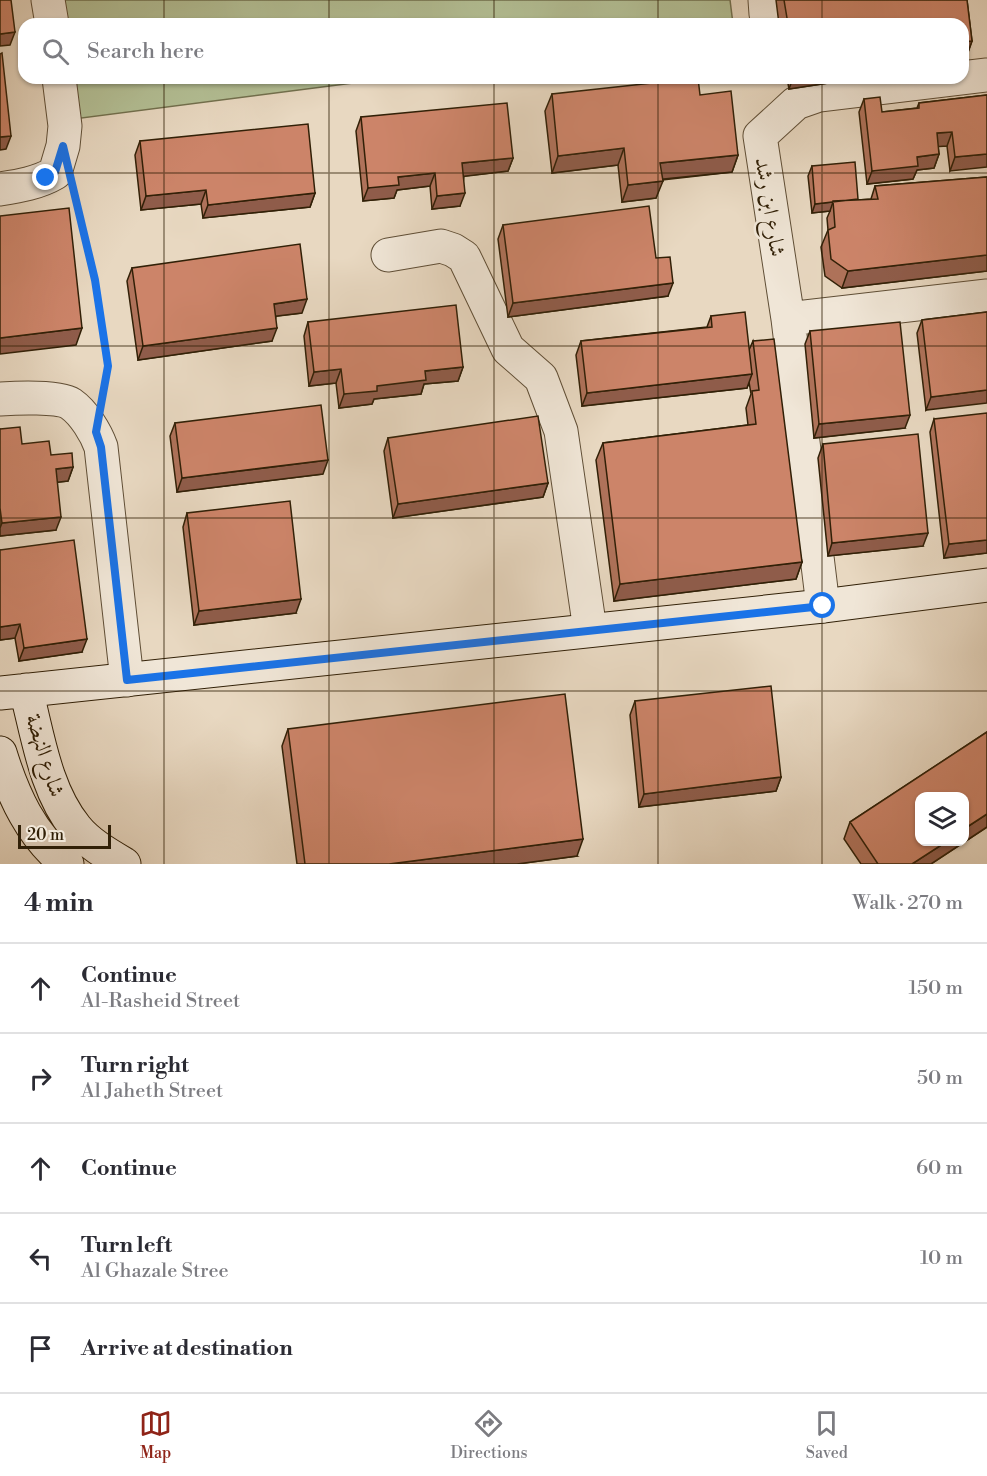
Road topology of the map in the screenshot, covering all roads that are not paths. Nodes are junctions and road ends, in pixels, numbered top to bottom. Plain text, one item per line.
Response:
1 (48, 0) edge
2 (51, 18) edge
3 (987, 75) edge
4 (969, 77) edge
5 (60, 84) edge
6 (911, 84) edge
7 (0, 189) edge
8 (388, 255) dead end
9 (987, 296) edge
10 (788, 319) junction
11 (0, 399) edge
12 (987, 585) edge
13 (823, 606) junction
14 (590, 630) junction
15 (127, 680) junction
16 (13, 691) edge
17 (0, 753) edge
18 (0, 815) edge
19 (35, 832) junction
20 (67, 864) edge
21 (124, 864) edge

1 - 2 street
3 - 4 street, شارع ابن رشد
5 - 7 street
6 - 10 street, شارع ابن رشد
8 - 14 street
9 - 10 street
10 - 13 street
11 - 15 street
12 - 13 street
13 - 14 street
14 - 15 street
15 - 16 street
16 - 21 street, شارع النهضة
17 - 19 street, شارع النهضة
18 - 19 street
19 - 20 street, شارع النهضة

